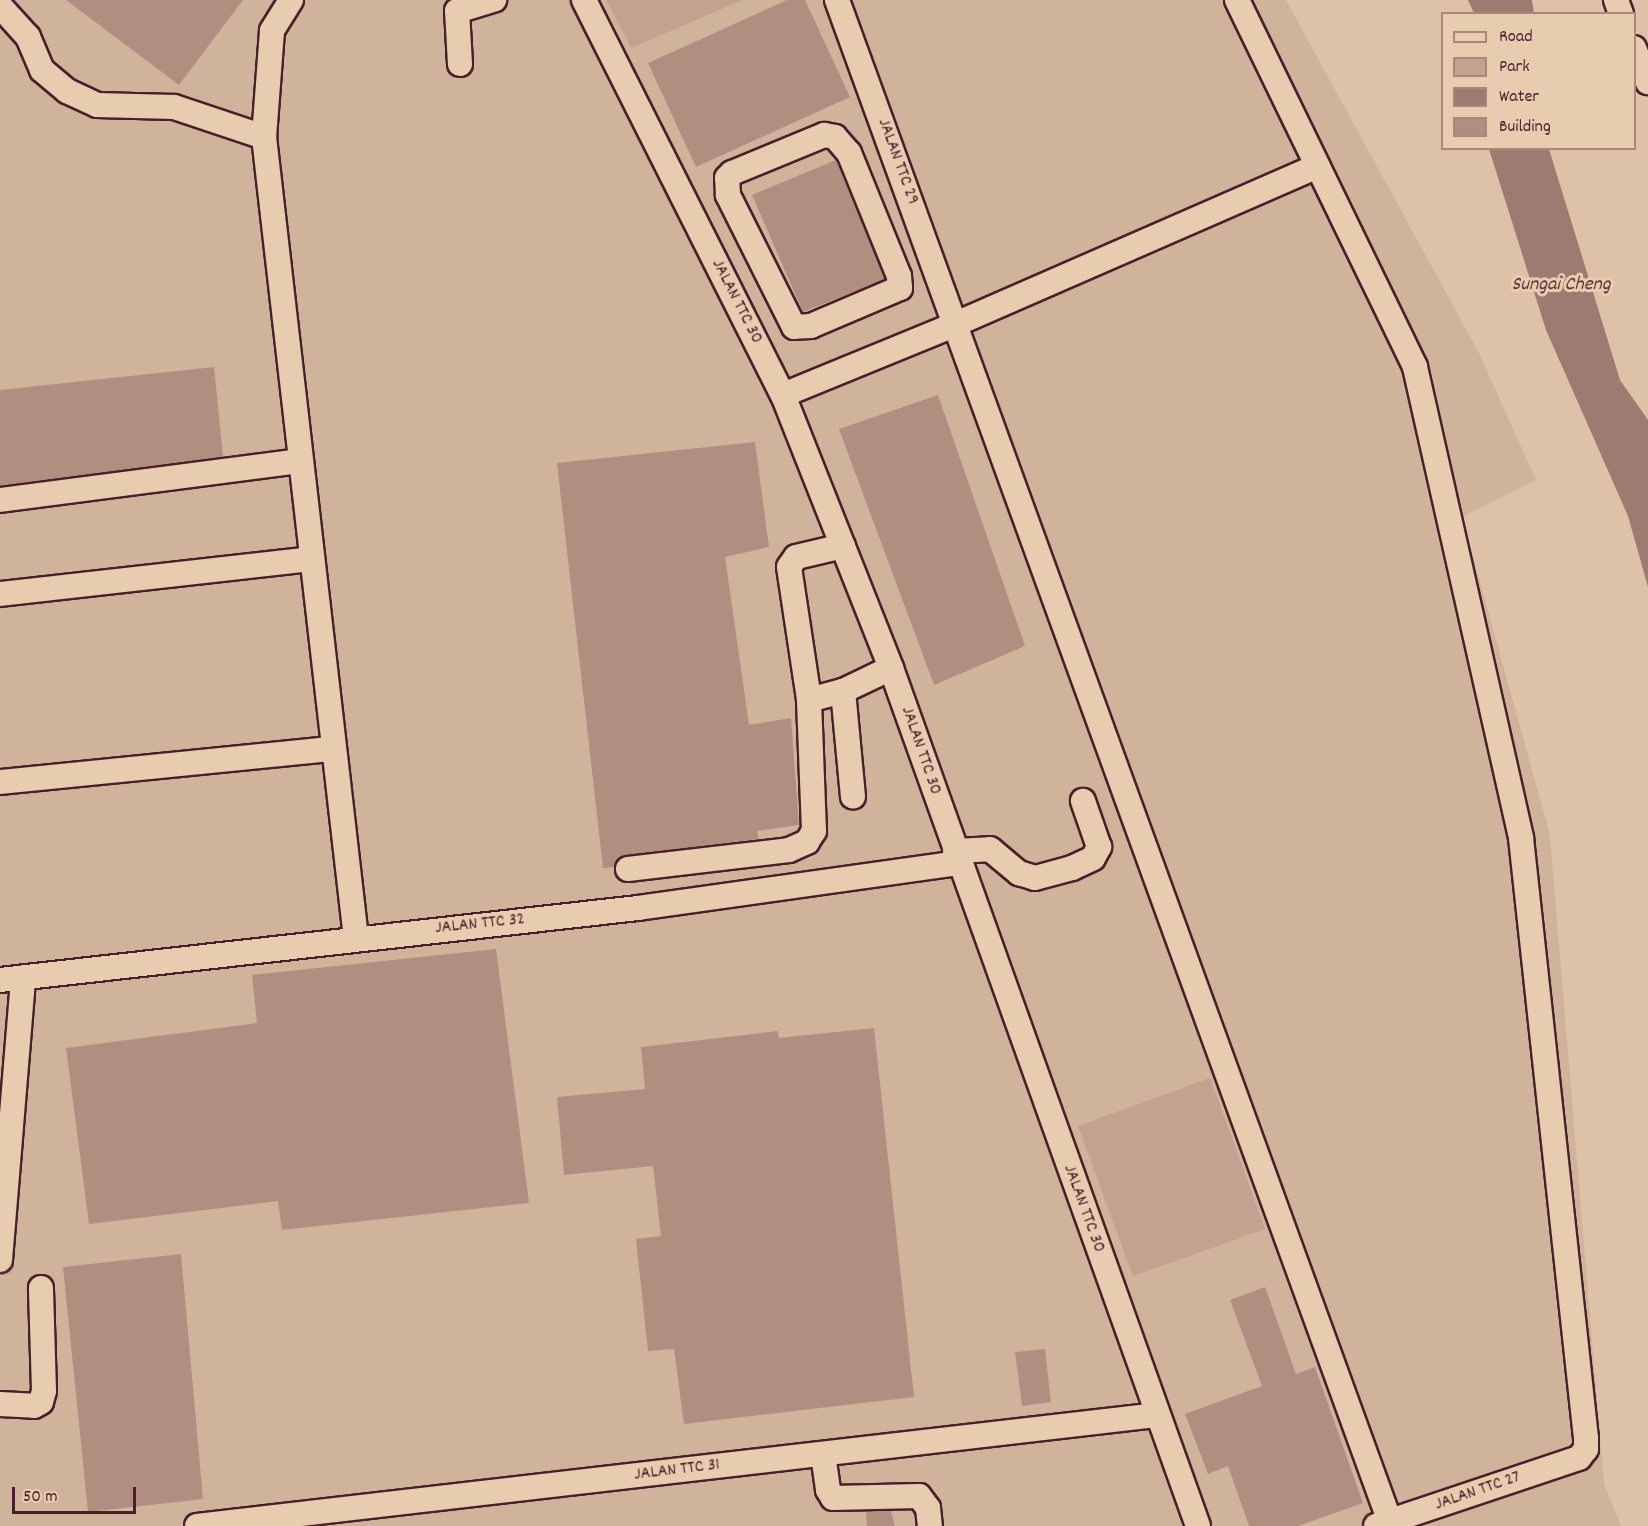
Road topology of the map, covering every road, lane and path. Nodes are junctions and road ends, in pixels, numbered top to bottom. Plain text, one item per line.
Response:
1 (291, 0) edge
2 (494, 0) edge
3 (584, 0) edge
4 (837, 0) edge
5 (1237, 0) edge
6 (0, 6) edge
7 (1636, 51) edge
8 (460, 64) dead end
9 (1648, 82) edge
10 (264, 137) junction
11 (1317, 166) junction
12 (755, 252) junction
13 (720, 270) junction
14 (956, 324) junction
15 (783, 395) junction
16 (300, 461) junction
17 (0, 500) edge
18 (843, 546) junction
19 (312, 559) junction
20 (0, 594) edge
21 (891, 668) junction
22 (843, 691) junction
23 (809, 700) junction
24 (333, 749) junction
25 (0, 782) edge
26 (853, 797) dead end
27 (1083, 801) dead end
28 (958, 857) junction
29 (628, 869) dead end
30 (356, 938) junction
31 (11, 979) edge
32 (0, 1260) edge
33 (41, 1288) dead end
34 (0, 1404) edge
35 (1156, 1415) junction
36 (823, 1454) junction
37 (1383, 1524) edge
38 (197, 1526) edge
39 (930, 1526) edge
40 (1198, 1526) edge

1 - 10 street
2 - 8 street
3 - 13 street, JALAN TTC 30
4 - 14 street, JALAN TTC 29
5 - 11 street
6 - 10 street
7 - 9 street
10 - 16 street
11 - 14 street
11 - 37 street, JALAN TTC 27
12 - 12 street
12 - 13 street
13 - 15 street, JALAN TTC 30
14 - 15 street
14 - 37 street, JALAN TTC 29
15 - 18 street, JALAN TTC 30
16 - 17 street
16 - 19 street
18 - 21 street, JALAN TTC 30
18 - 23 street
19 - 20 street
19 - 24 street
21 - 22 street
21 - 28 street, JALAN TTC 30
22 - 23 street
22 - 26 street
23 - 29 street
24 - 25 street
24 - 30 street
27 - 28 street, JALAN TTC 32
28 - 30 street, JALAN TTC 32
28 - 35 street, JALAN TTC 30
30 - 31 street, JALAN TTC 32
31 - 32 street
33 - 34 street
35 - 36 street, JALAN TTC 31
35 - 40 street, JALAN TTC 30
36 - 38 street, JALAN TTC 31
36 - 39 street

